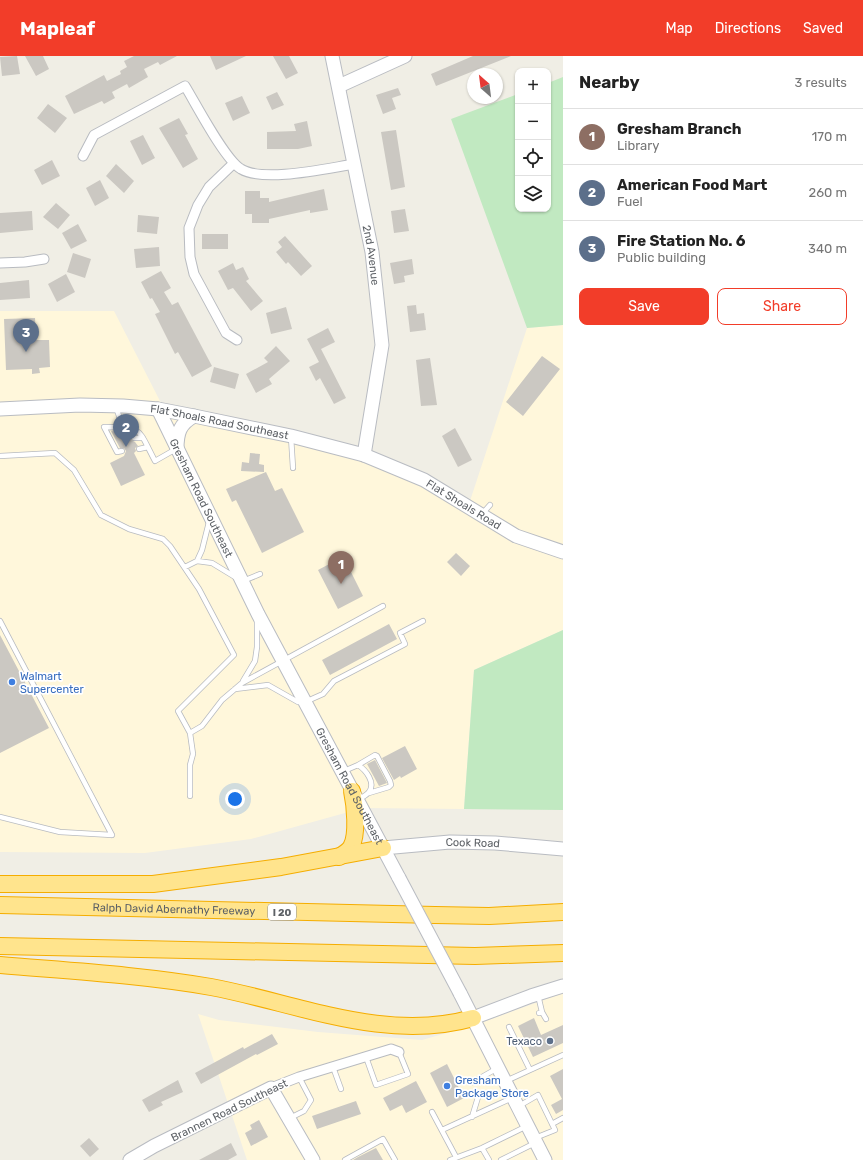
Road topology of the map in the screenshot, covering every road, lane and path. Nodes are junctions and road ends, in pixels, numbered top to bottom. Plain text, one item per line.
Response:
1 (332, 56) edge
2 (405, 56) edge
3 (339, 86) junction
4 (83, 156) dead end
5 (234, 163) junction
6 (355, 164) junction
7 (44, 258) dead end
8 (0, 263) edge
9 (236, 340) dead end
10 (116, 406) junction
11 (0, 409) edge
12 (158, 409) junction
13 (194, 416) junction
14 (122, 428) junction
15 (291, 436) junction
16 (134, 438) dead end
17 (143, 438) junction
18 (148, 447) junction
19 (139, 448) dead end
20 (177, 449) junction
21 (122, 452) dead end
22 (364, 455) junction
23 (0, 456) edge
24 (293, 468) dead end
25 (490, 505) dead end
26 (481, 515) junction
27 (210, 518) junction
28 (563, 552) edge
29 (197, 561) junction
30 (185, 567) junction
31 (260, 574) dead end
32 (241, 582) junction
33 (383, 606) dead end
34 (258, 614) junction
35 (0, 621) edge
36 (423, 621) dead end
37 (283, 661) junction
38 (242, 683) junction
39 (234, 689) junction
40 (305, 702) junction
41 (190, 733) junction
42 (358, 766) junction
43 (342, 773) junction
44 (369, 793) junction
45 (190, 796) dead end
46 (354, 796) junction
47 (0, 817) edge
48 (383, 848) junction
49 (563, 849) edge
50 (338, 857) junction
51 (0, 884) edge
52 (0, 905) edge
53 (563, 912) edge
54 (0, 946) edge
55 (563, 953) edge
56 (0, 965) edge
57 (563, 986) edge
58 (537, 994) junction
59 (473, 1018) junction
60 (546, 1019) dead end
61 (509, 1027) dead end
62 (399, 1052) joint
63 (563, 1055) edge
64 (366, 1057) junction
65 (333, 1067) junction
66 (498, 1068) junction
67 (530, 1070) junction
68 (298, 1077) junction
69 (473, 1082) dead end
70 (505, 1082) junction
71 (271, 1088) junction
72 (341, 1089) dead end
73 (479, 1094) dead end
74 (515, 1102) junction
75 (432, 1112) dead end
76 (472, 1117) junction
77 (563, 1118) edge
78 (289, 1119) junction
79 (552, 1124) junction
80 (527, 1126) junction
81 (442, 1130) junction
82 (535, 1141) junction
83 (482, 1148) junction
84 (456, 1157) junction
85 (130, 1160) edge
86 (313, 1160) edge
87 (345, 1160) edge
88 (395, 1160) edge
89 (450, 1160) edge
90 (489, 1160) edge
91 (501, 1160) edge
92 (545, 1160) edge

1 - 3 street, 2nd Avenue
2 - 3 street
3 - 6 street, 2nd Avenue
4 - 5 street
5 - 6 street
5 - 9 street
6 - 22 street, 2nd Avenue
7 - 8 street
10 - 11 street, Flat Shoals Road Southeast
10 - 12 street, Flat Shoals Road Southeast
10 - 14 lane
12 - 13 street, Flat Shoals Road Southeast
12 - 20 street, Gresham Road Southeast
13 - 15 street, Flat Shoals Road Southeast
13 - 20 street
14 - 17 lane
14 - 21 lane
15 - 22 street, Flat Shoals Road Southeast
15 - 24 lane
16 - 17 lane
17 - 18 lane
18 - 19 lane
18 - 20 lane
20 - 27 street, Gresham Road Southeast
22 - 26 street, Flat Shoals Road
23 - 30 lane
25 - 26 lane
26 - 28 street, Flat Shoals Road
27 - 29 lane
27 - 32 street, Gresham Road Southeast
29 - 30 lane
29 - 32 lane
30 - 41 lane
31 - 32 lane
32 - 34 street, Gresham Road Southeast
33 - 37 lane
34 - 37 street, Gresham Road Southeast
34 - 38 lane
35 - 47 lane
36 - 40 lane
37 - 38 lane
37 - 40 street, Gresham Road Southeast
38 - 39 lane
39 - 40 lane
39 - 41 lane
40 - 43 street, Gresham Road Southeast
41 - 45 lane
42 - 43 lane
42 - 44 lane
42 - 44 lane
43 - 46 street, Gresham Road Southeast
44 - 46 lane
46 - 48 street, Gresham Road Southeast
46 - 50 highway
48 - 49 street, Cook Road
48 - 50 highway
48 - 59 street, Gresham Road Southeast, bridge
50 - 51 highway
52 - 53 highway, Ralph David Abernathy Freeway / I 20
54 - 55 highway
56 - 59 highway
57 - 58 street
58 - 59 street
58 - 60 lane
59 - 66 street, Gresham Road Southeast
61 - 67 lane
62 - 64 street, Brannen Road Southeast
62 - 64 lane
63 - 67 lane
64 - 65 street, Brannen Road Southeast
65 - 68 street, Brannen Road Southeast
65 - 72 lane
66 - 69 lane
66 - 70 street, Gresham Road Southeast
67 - 70 lane
68 - 71 street, Brannen Road Southeast
68 - 78 lane
70 - 74 street, Gresham Road Southeast
71 - 78 street
71 - 85 street, Brannen Road Southeast
73 - 76 lane
74 - 76 lane
74 - 79 lane
74 - 80 street, Gresham Road Southeast
75 - 81 lane
76 - 81 lane
77 - 79 lane
78 - 86 street
79 - 82 lane
80 - 82 street, Gresham Road Southeast
80 - 83 lane
81 - 84 lane
82 - 91 lane
82 - 92 street, Gresham Road Southeast
83 - 84 lane
83 - 90 lane
84 - 89 lane
87 - 88 lane

